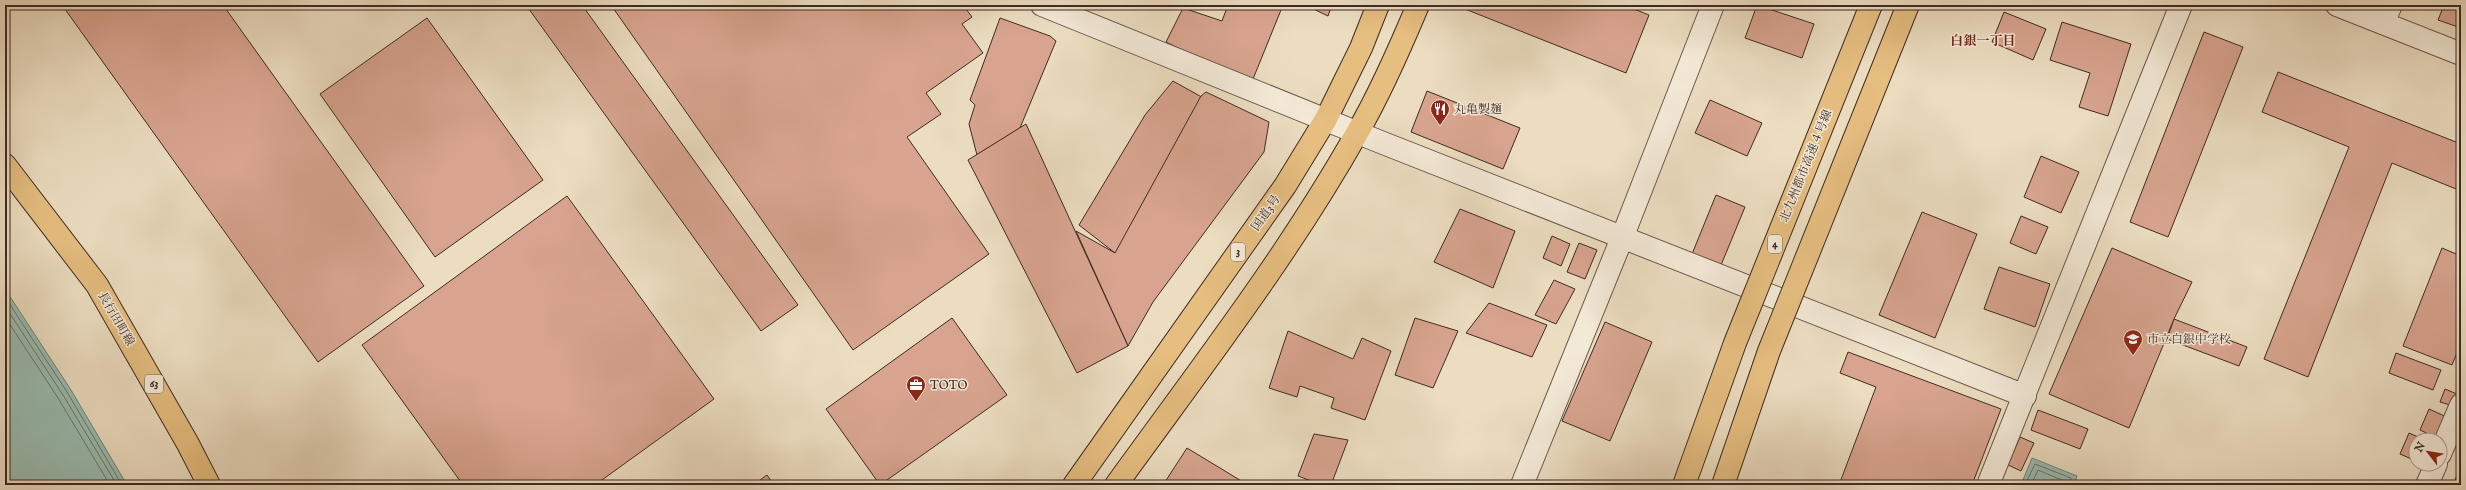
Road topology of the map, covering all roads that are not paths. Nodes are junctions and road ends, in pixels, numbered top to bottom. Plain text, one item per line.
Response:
1 (1378, 5) edge
2 (1418, 5) edge
3 (1713, 5) edge
4 (1871, 5) edge
5 (1908, 5) edge
6 (2181, 5) edge
7 (2337, 5) edge
8 (1047, 6) edge
9 (2387, 14) edge
10 (2461, 54) edge
11 (1326, 119) junction
12 (1358, 132) junction
13 (5, 165) edge
14 (1622, 238) junction
15 (2025, 396) junction
16 (2461, 405) edge
17 (2448, 435) edge
18 (2433, 472) edge
19 (209, 485) edge
20 (1074, 485) edge
21 (1116, 485) edge
22 (1522, 485) edge
23 (1684, 485) edge
24 (1723, 485) edge
25 (1988, 485) edge
26 (2427, 485) edge

1 - 11 main road, 国道3号 / 3
2 - 12 main road
3 - 14 street
4 - 23 main road, 北九州都市高速４号線 / 4, bridge
5 - 24 main road, bridge
6 - 15 street
7 - 9 street
8 - 11 street
9 - 10 street
11 - 12 street
11 - 20 main road, 国道3号 / 3
12 - 14 street
12 - 21 main road
13 - 19 main road, 長行田町線 / 63
14 - 15 street
14 - 22 street
15 - 25 street
16 - 17 street
18 - 26 street

